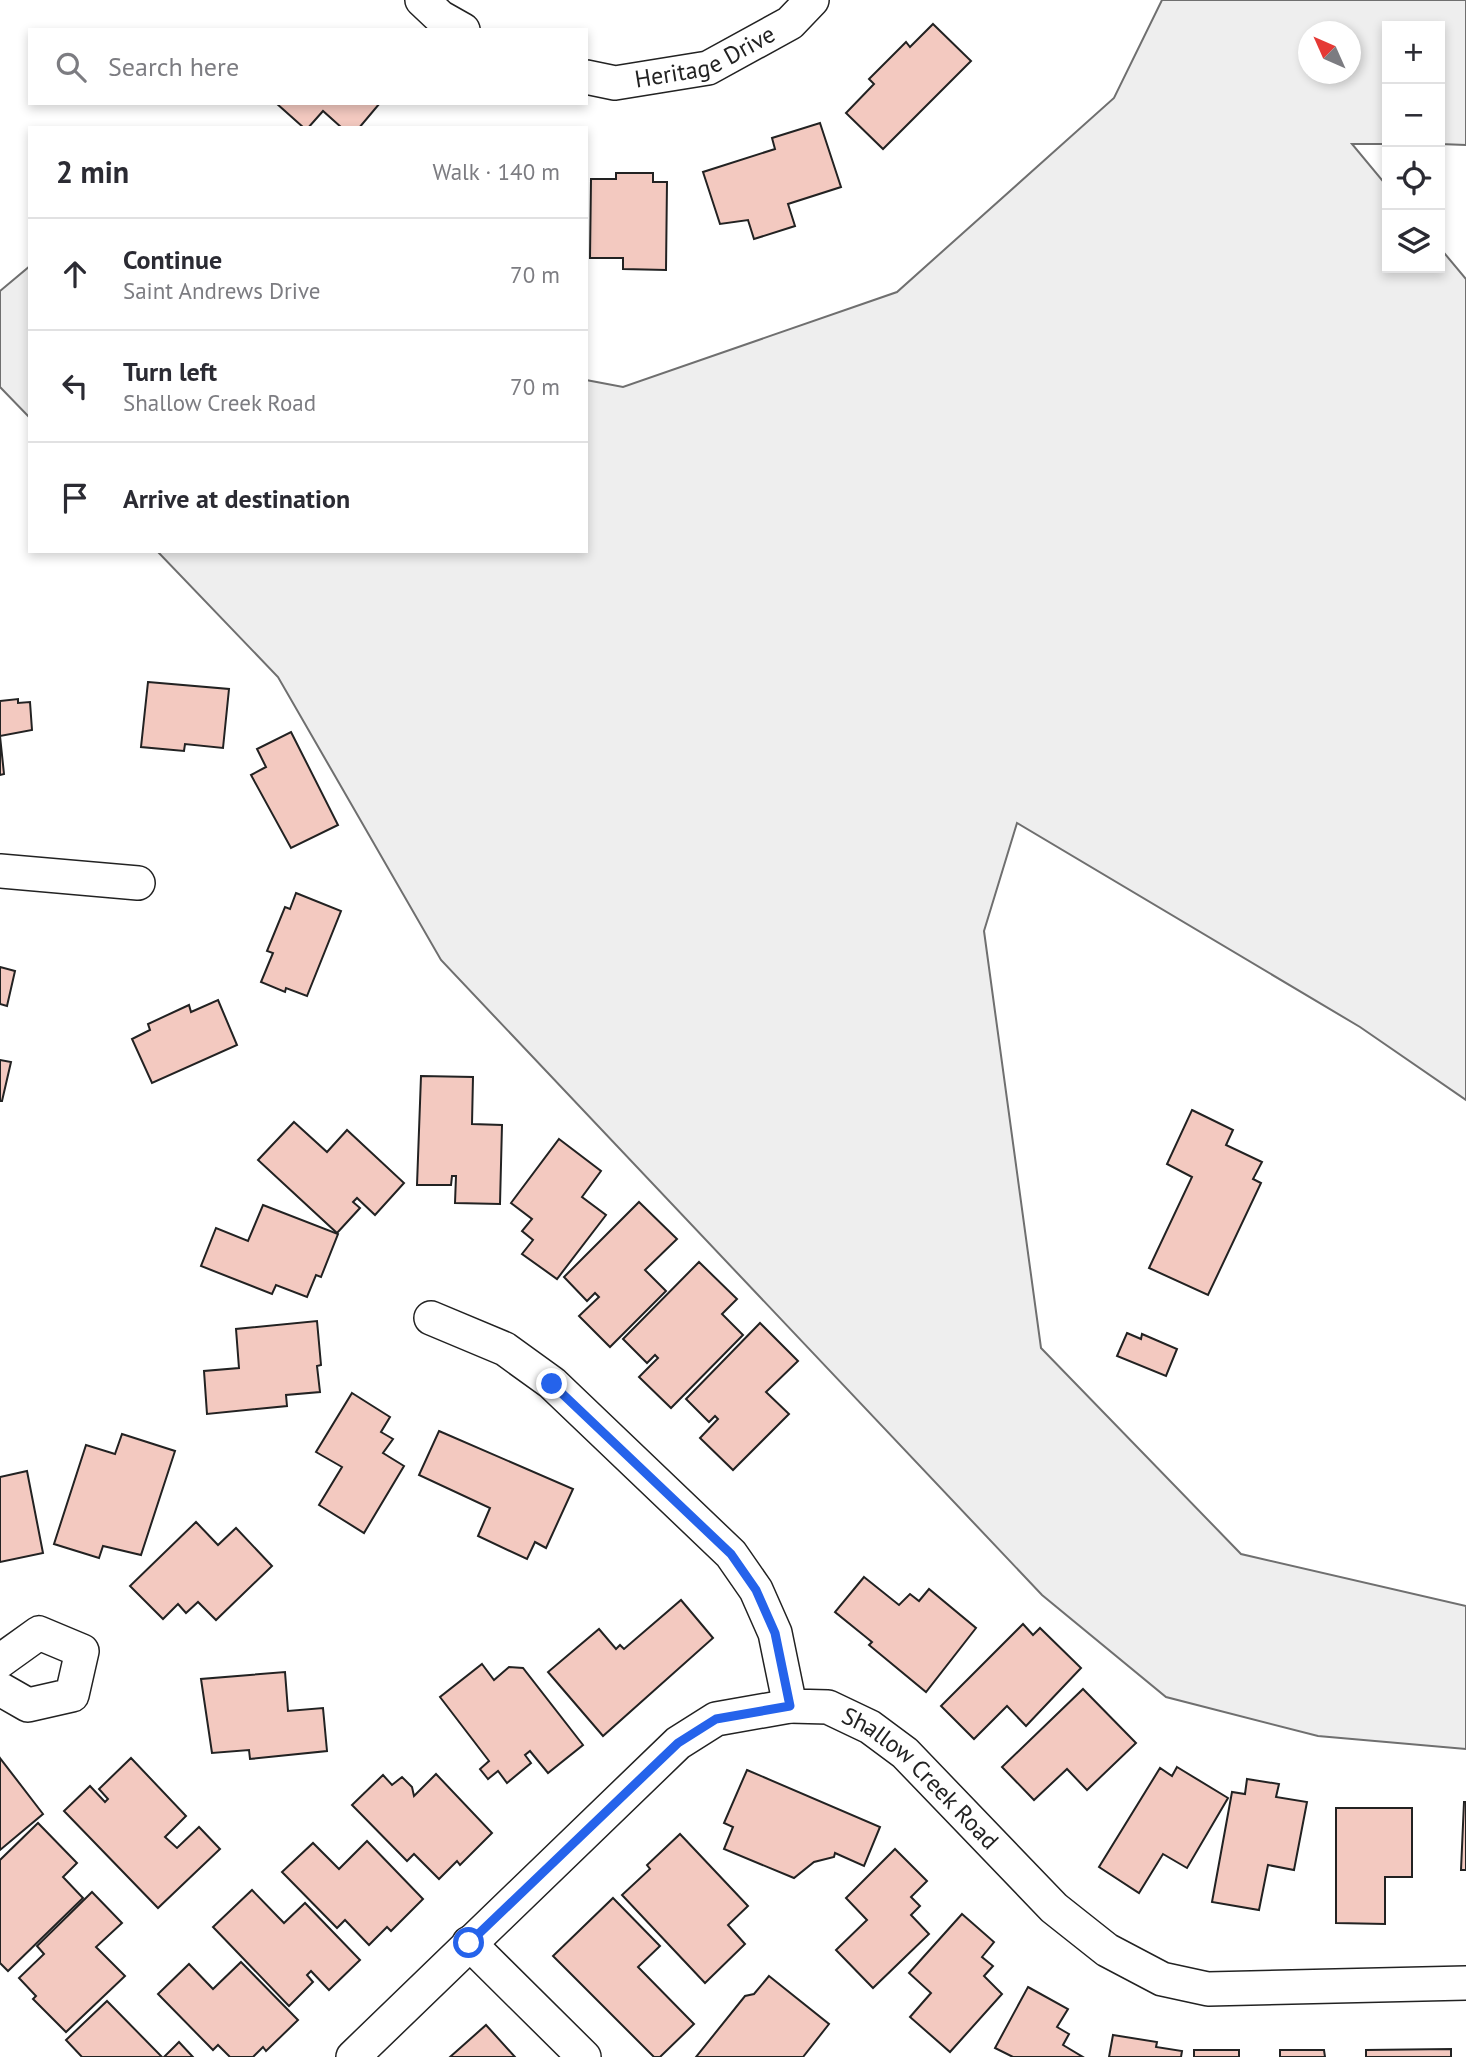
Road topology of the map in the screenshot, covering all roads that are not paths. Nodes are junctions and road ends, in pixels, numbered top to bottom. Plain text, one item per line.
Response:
1 (422, 0) edge
2 (812, 0) edge
3 (459, 28) edge
4 (588, 77) edge
5 (0, 871) edge
6 (138, 883) dead end
7 (431, 1318) dead end
8 (0, 1661) edge
9 (0, 1689) edge
10 (790, 1706) junction
11 (469, 1943) junction
12 (1466, 1983) edge
13 (353, 2057) edge
14 (584, 2057) edge

1 - 3 street
2 - 4 street, Heritage Drive
5 - 6 street
7 - 10 street
8 - 9 street
10 - 11 street, Shallow Creek Road
10 - 12 street, Shallow Creek Road
11 - 13 street, Shallow Creek Road
11 - 14 street

